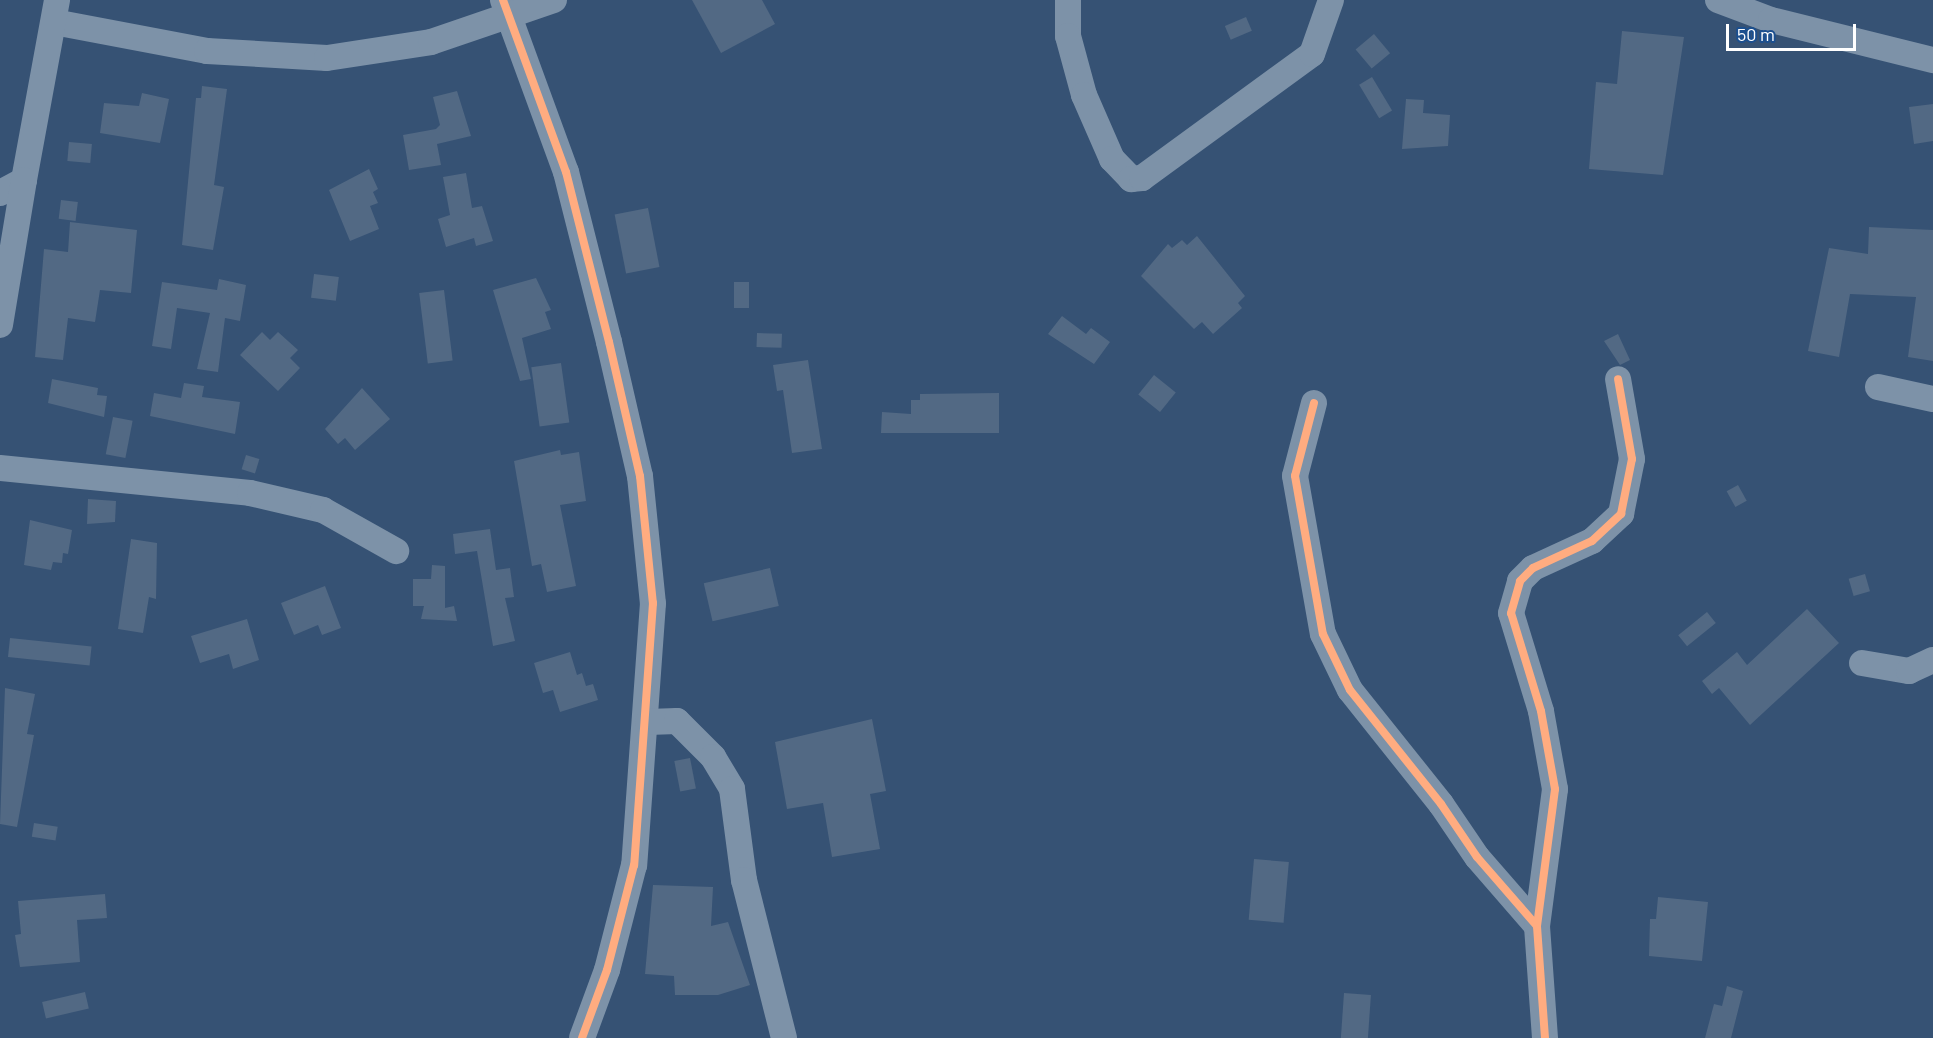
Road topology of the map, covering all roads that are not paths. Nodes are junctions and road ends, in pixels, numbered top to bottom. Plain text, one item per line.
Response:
1 (554, 0) edge
2 (1068, 0) edge
3 (1718, 0) edge
4 (1333, 4) edge
5 (506, 9) edge
6 (56, 11) edge
7 (1933, 60) edge
8 (24, 180) junction
9 (0, 193) edge
10 (0, 325) edge
11 (1618, 379) dead end
12 (1878, 387) dead end
13 (1933, 399) edge
14 (1314, 403) dead end
15 (0, 468) edge
16 (396, 551) dead end
17 (1933, 660) edge
18 (1862, 663) dead end
19 (648, 722) junction
20 (1537, 926) junction
21 (582, 1038) edge
22 (784, 1038) edge
23 (1545, 1038) edge

1 - 5 street
2 - 4 street
3 - 7 street
5 - 6 street
5 - 19 street
6 - 8 street
8 - 9 street
8 - 10 street
11 - 20 street
12 - 13 street
14 - 20 street
15 - 16 street
17 - 18 street
19 - 21 street
19 - 22 street
20 - 23 street

